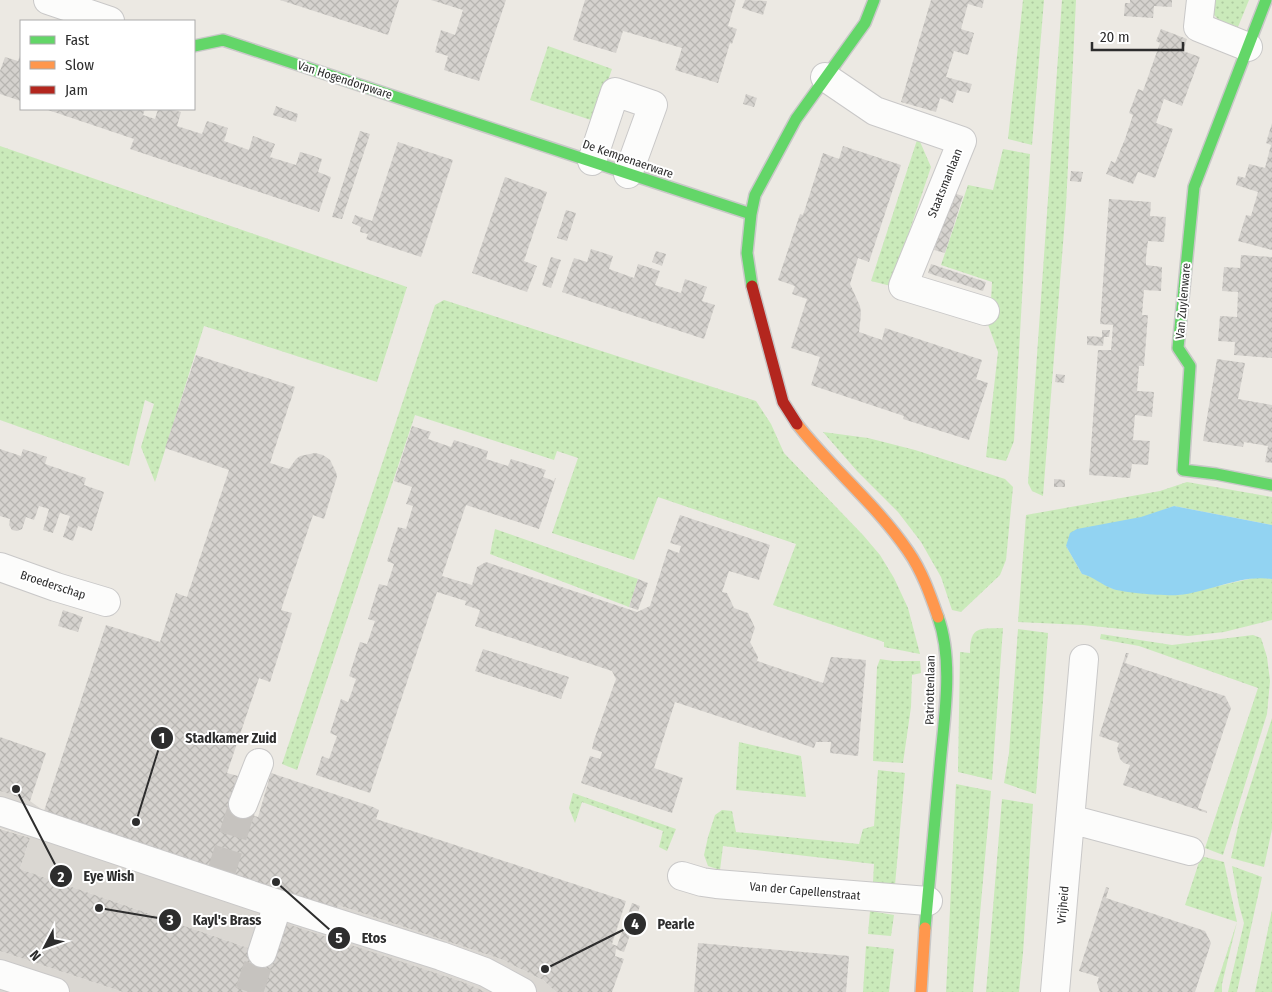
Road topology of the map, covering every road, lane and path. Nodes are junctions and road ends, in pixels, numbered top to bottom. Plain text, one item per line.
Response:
1 (48, 0) edge
2 (874, 0) edge
3 (1201, 0) edge
4 (1266, 0) edge
5 (107, 20) edge
6 (195, 46) edge
7 (1248, 47) junction
8 (826, 77) junction
9 (496, 130) joint
10 (592, 161) junction
11 (628, 174) junction
12 (751, 214) junction
13 (985, 311) dead end
14 (1272, 485) edge
15 (0, 567) edge
16 (106, 602) dead end
17 (1084, 659) dead end
18 (259, 763) dead end
19 (243, 804) tunnel mouth
20 (0, 810) edge
21 (1070, 819) junction
22 (1190, 850) dead end
23 (682, 876) dead end
24 (928, 901) junction
25 (0, 974) edge
26 (55, 992) edge
27 (522, 992) edge
28 (922, 992) edge
29 (1055, 992) edge

1 - 5 street
2 - 8 street
3 - 7 street
4 - 7 street, Van Zuylenware
6 - 9 street, Van Hogendorpware
7 - 14 street, Van Zuylenware
8 - 12 street
8 - 13 street, Staatsmanlaan
9 - 10 street, De Kempenaerware
10 - 11 street, De Kempenaerware
10 - 11 street
11 - 12 street, De Kempenaerware
12 - 24 street, Patriottenlaan
15 - 16 street, Broederschap
17 - 21 street, Vrijheid
18 - 19 street
20 - 27 street
21 - 22 street
21 - 29 street, Vrijheid
23 - 24 street, Van der Capellenstraat
24 - 28 street, Patriottenlaan
25 - 26 street

